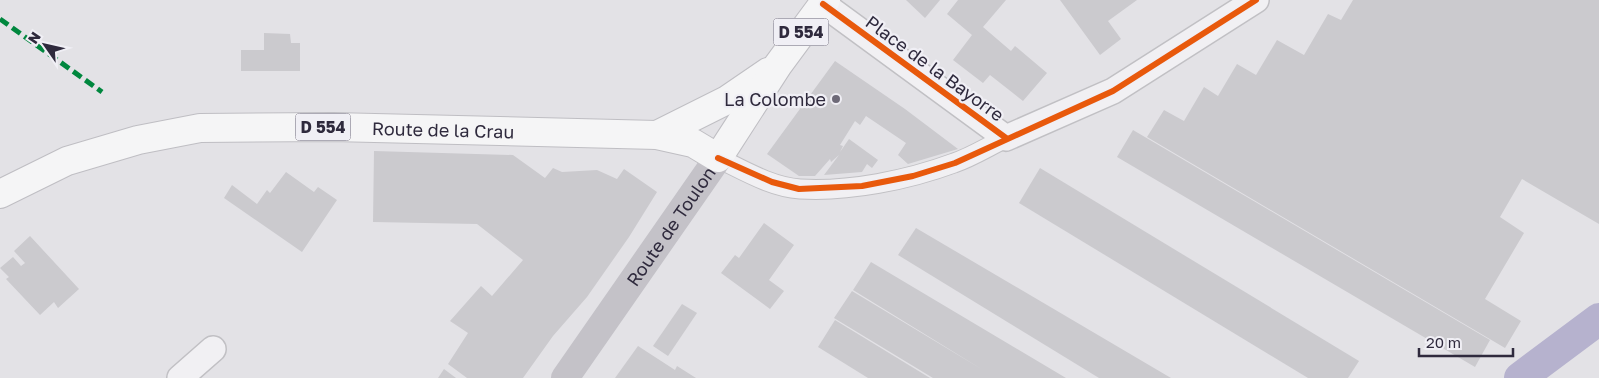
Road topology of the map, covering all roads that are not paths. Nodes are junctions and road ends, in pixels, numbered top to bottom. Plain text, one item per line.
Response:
1 (1256, 0) edge
2 (824, 2) edge
3 (778, 65) junction
4 (657, 135) junction
5 (1006, 138) junction
6 (718, 158) junction
7 (0, 194) edge
8 (212, 350) dead end
9 (180, 378) edge
10 (565, 378) edge

1 - 5 street
2 - 3 main road, Route de Toulon / D 554
2 - 5 street, Place de la Bayorre
3 - 4 main road, Route de la Crau
3 - 6 main road, Route de Toulon / D 554
4 - 6 main road, Route de la Crau / D 554
4 - 7 main road, Route de la Crau / D 554
5 - 6 street
6 - 10 main road, Route de Toulon
8 - 9 street

